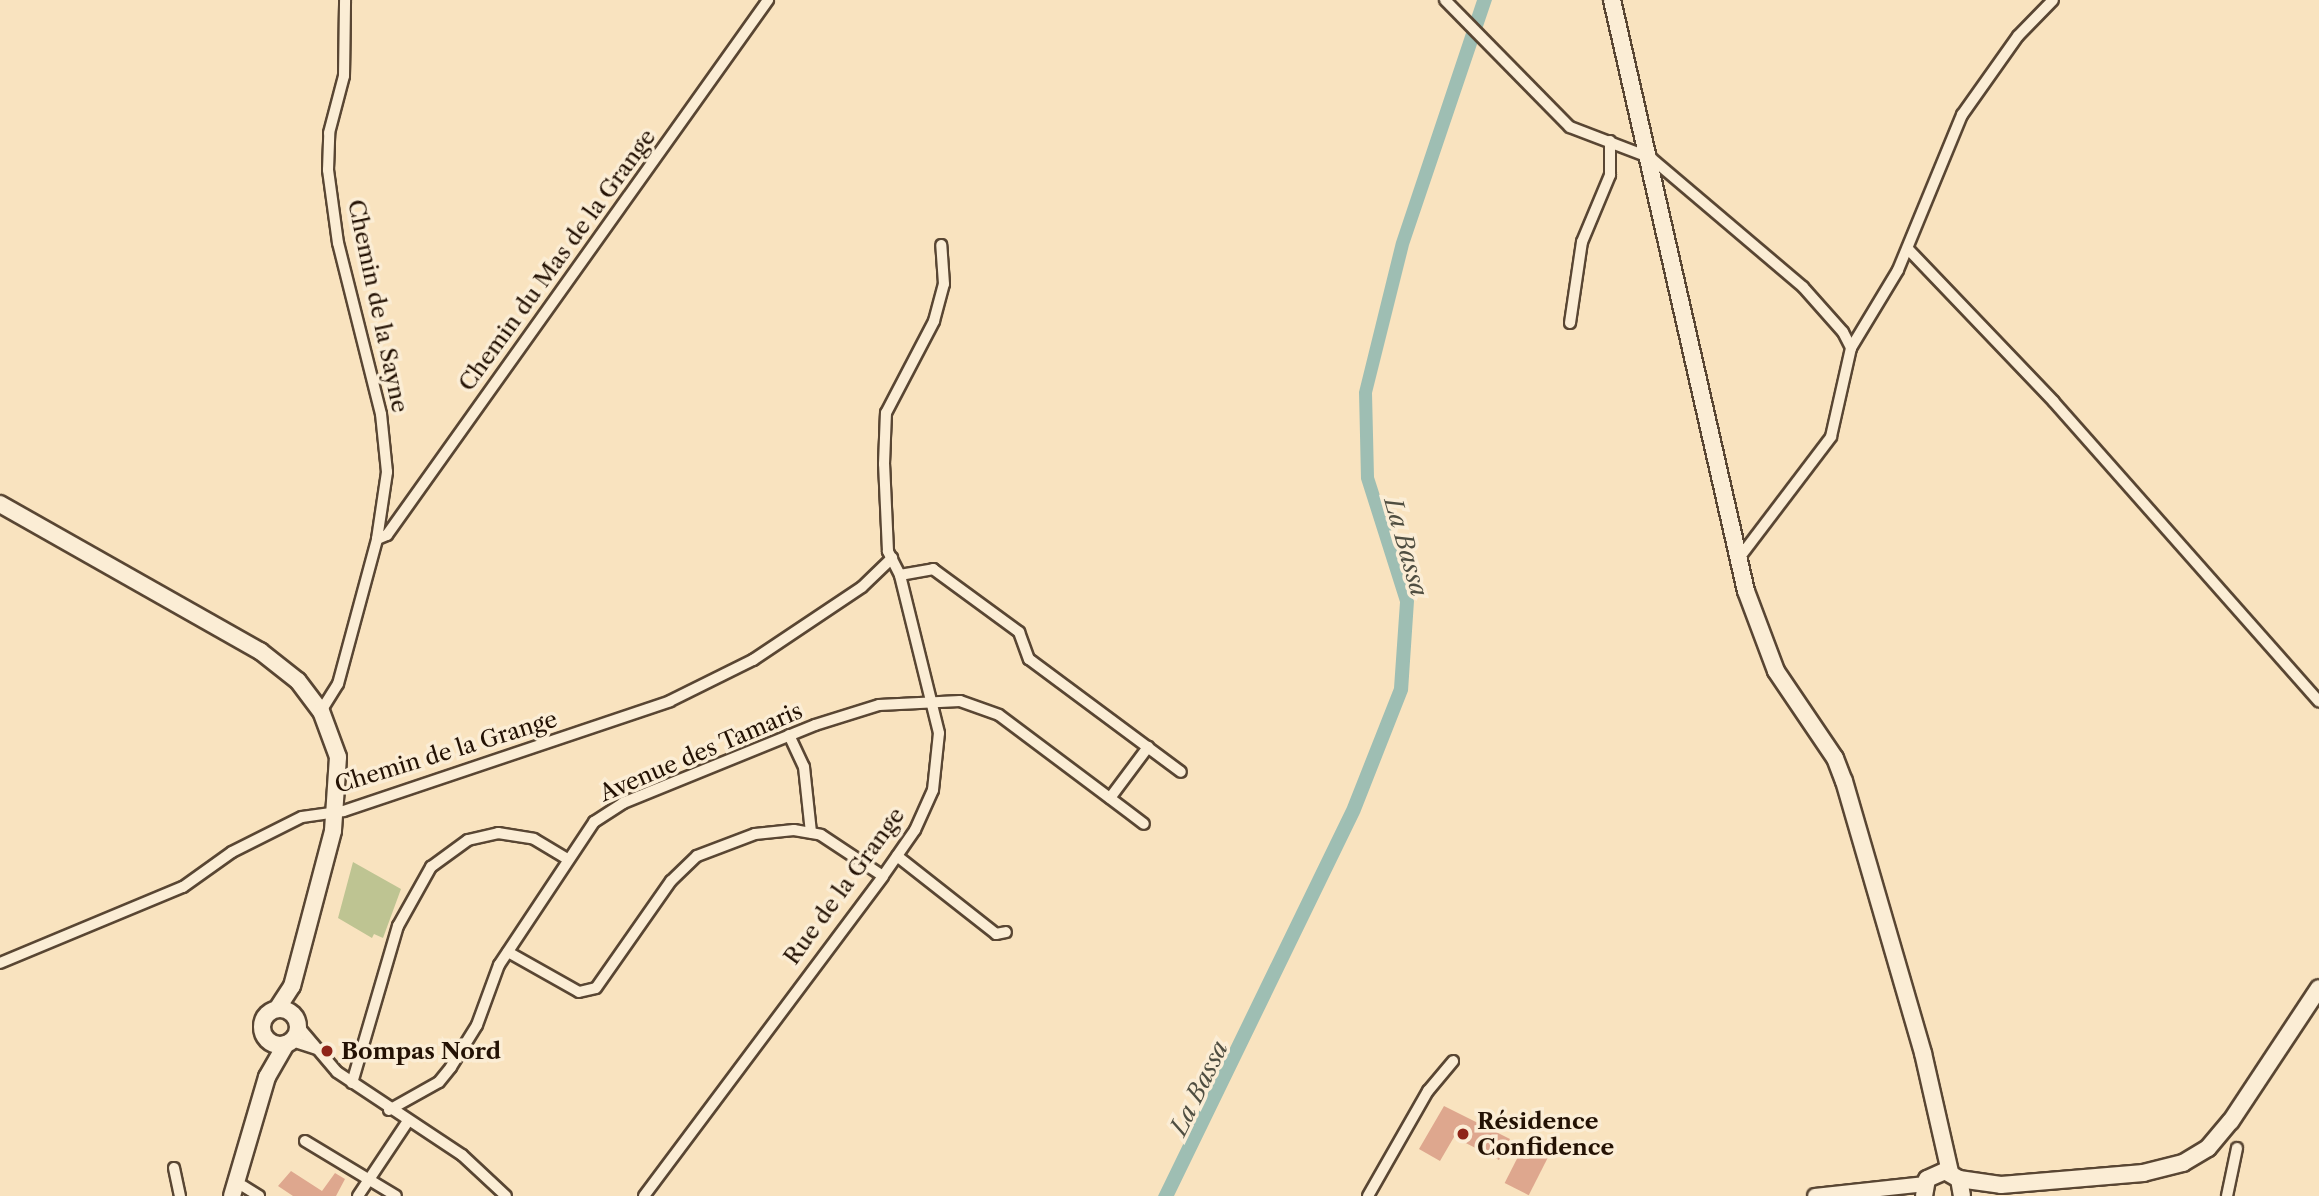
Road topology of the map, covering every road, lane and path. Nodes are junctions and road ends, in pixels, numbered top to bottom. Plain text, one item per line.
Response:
1 (345, 0) edge
2 (768, 0) edge
3 (1445, 0) edge
4 (1612, 0) edge
5 (2053, 0) edge
6 (1610, 141) junction
7 (1651, 158) junction
8 (941, 245) dead end
9 (1908, 249) junction
10 (1570, 323) dead end
11 (1851, 348) junction
12 (0, 504) edge
13 (377, 539) junction
14 (892, 558) junction
15 (1739, 558) junction
16 (900, 575) junction
17 (932, 701) junction
18 (2319, 702) edge
19 (321, 711) junction
20 (789, 735) junction
21 (1148, 747) junction
22 (1181, 772) dead end
23 (1110, 798) junction
24 (336, 810) junction
25 (1144, 824) dead end
26 (811, 833) junction
27 (897, 856) junction
28 (566, 858) junction
29 (883, 876) junction
30 (1006, 932) dead end
31 (508, 952) junction
32 (0, 963) edge
33 (292, 986) junction
34 (2319, 988) edge
35 (277, 1009) junction
36 (293, 1032) junction
37 (268, 1041) junction
38 (1453, 1061) dead end
39 (267, 1077) junction
40 (352, 1083) junction
41 (389, 1110) junction
42 (408, 1121) junction
43 (305, 1141) dead end
44 (2237, 1148) dead end
45 (174, 1168) dead end
46 (368, 1181) junction
47 (1939, 1181) edge
48 (2001, 1185) junction
49 (1886, 1192) junction
50 (238, 1193) edge
51 (180, 1196) edge
52 (259, 1196) edge
53 (358, 1196) edge
54 (396, 1196) edge
55 (506, 1196) edge
56 (644, 1196) edge
57 (1368, 1196) edge
58 (1815, 1196) edge
59 (1911, 1196) edge
60 (1964, 1196) edge
61 (2227, 1196) edge

1 - 13 street, Chemin de la Sayne
2 - 13 street, Chemin du Mas de la Grange
3 - 6 street
4 - 7 main road
5 - 9 street
6 - 7 street
6 - 10 street
7 - 11 street
7 - 15 main road
8 - 14 street
9 - 11 street
9 - 18 street
11 - 15 street
12 - 19 main road
13 - 19 street, Chemin de la Sayne
14 - 16 street, Rue de la Grange
14 - 24 street, Chemin de la Grange
15 - 47 main road
16 - 17 street, Rue de la Grange
16 - 21 street
17 - 20 street, Avenue des Tamaris
17 - 23 street, Avenue des Tamaris
17 - 27 street, Rue de la Grange
19 - 24 main road
20 - 26 street
20 - 28 street, Avenue des Tamaris
21 - 22 street
21 - 23 street
23 - 25 street, Avenue des Tamaris
24 - 32 street, Chemin de la Grange
24 - 33 main road
26 - 29 street
26 - 31 street
27 - 29 street, Rue de la Grange
27 - 30 street
28 - 31 street, Avenue des Tamaris
28 - 40 street
29 - 56 street, Rue de la Grange
31 - 41 street, Avenue des Tamaris
33 - 35 main road
33 - 36 main road
34 - 48 main road
35 - 36 main road
35 - 37 main road
36 - 37 main road
36 - 39 main road
36 - 40 street
37 - 39 main road
38 - 57 street
39 - 50 main road
40 - 41 street
41 - 42 street
42 - 46 street
42 - 55 street
43 - 46 street
44 - 61 street
45 - 51 street
46 - 53 street
46 - 54 street
47 - 48 main road
47 - 49 street
47 - 60 main road
48 - 60 main road
49 - 58 street
49 - 59 street
50 - 52 street

